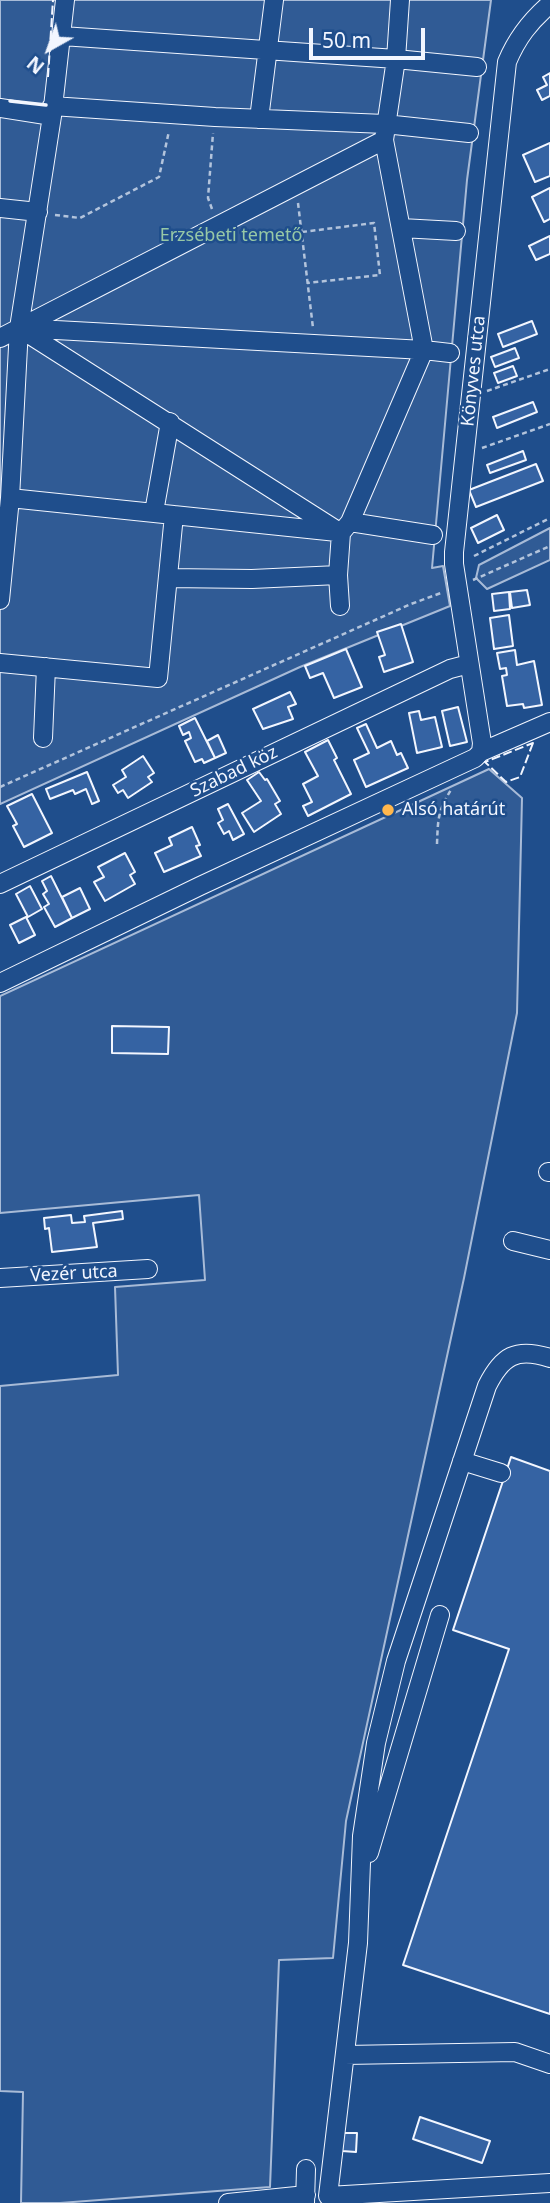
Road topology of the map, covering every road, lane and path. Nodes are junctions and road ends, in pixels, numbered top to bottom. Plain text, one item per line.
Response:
1 (65, 0) edge
2 (274, 0) edge
3 (400, 0) edge
4 (543, 4) edge
5 (62, 36) junction
6 (268, 50) junction
7 (396, 59) junction
8 (477, 67) dead end
9 (0, 108) edge
10 (52, 111) junction
11 (173, 114) junction
12 (215, 117) junction
13 (259, 118) junction
14 (385, 132) junction
15 (469, 134) dead end
16 (296, 186) junction
17 (0, 208) edge
18 (38, 212) junction
19 (218, 226) junction
20 (401, 228) junction
21 (456, 231) dead end
22 (302, 232) junction
23 (307, 283) junction
24 (19, 328) junction
25 (0, 338) edge
26 (314, 342) junction
27 (424, 349) junction
28 (450, 353) dead end
29 (550, 369) edge
30 (471, 397) junction
31 (170, 422) junction
32 (550, 424) edge
33 (7, 433) edge
34 (465, 454) junction
35 (7, 492) edge
36 (154, 512) junction
37 (174, 514) junction
38 (550, 518) edge
39 (345, 527) junction
40 (433, 535) dead end
41 (550, 546) edge
42 (2, 549) edge
43 (474, 556) dead end
44 (338, 575) junction
45 (168, 578) junction
46 (457, 587) junction
47 (0, 600) edge
48 (340, 606) dead end
49 (0, 663) edge
50 (469, 664) junction
51 (46, 667) junction
52 (550, 722) edge
53 (43, 738) dead end
54 (481, 752) junction
55 (453, 785) dead end
56 (0, 787) edge
57 (438, 844) dead end
58 (0, 884) edge
59 (0, 983) edge
60 (513, 1241) dead end
61 (550, 1250) edge
62 (148, 1269) dead end
63 (0, 1278) edge
64 (550, 1358) edge
65 (462, 1461) junction
66 (501, 1473) dead end
67 (440, 1615) dead end
68 (359, 1889) junction
69 (345, 2055) junction
70 (550, 2064) edge
71 (306, 2169) dead end
72 (550, 2183) edge
73 (306, 2199) edge
74 (228, 2203) edge

1 - 5 street
2 - 6 street
3 - 7 street
4 - 30 street, Könyves utca
5 - 6 street
5 - 10 street
6 - 7 street
6 - 13 street
7 - 8 street
7 - 14 street
9 - 10 street
10 - 11 street
10 - 18 street
11 - 12 street
11 - 18 path
12 - 13 street
12 - 19 path
13 - 14 street
14 - 15 street
14 - 16 street
14 - 20 street
16 - 19 street
16 - 22 path
17 - 18 street
18 - 24 street
19 - 24 street
20 - 21 street
20 - 27 street
22 - 23 path
22 - 23 path
23 - 26 path
24 - 25 street
24 - 26 street
24 - 31 street
24 - 33 street
26 - 27 street
27 - 28 street
27 - 39 street
29 - 30 path
30 - 34 street, Könyves utca
31 - 36 street
31 - 39 street
32 - 34 path
33 - 35 street
34 - 46 street, Könyves utca
35 - 36 street
35 - 42 street
36 - 37 street
37 - 39 street
37 - 45 street
38 - 43 path
39 - 40 street
39 - 44 street
41 - 46 path
42 - 47 street
44 - 45 street
44 - 48 street
45 - 51 street
46 - 50 street, Könyves utca
46 - 56 path
49 - 51 street
50 - 54 street, Könyves utca
50 - 58 street, Szabad köz
51 - 53 street
52 - 54 street
54 - 59 street
55 - 57 path
60 - 61 street
62 - 63 street, Vezér utca
64 - 65 street
65 - 66 street
65 - 68 street
67 - 68 street
68 - 69 street
69 - 70 street
69 - 72 street
71 - 73 street
73 - 74 street

